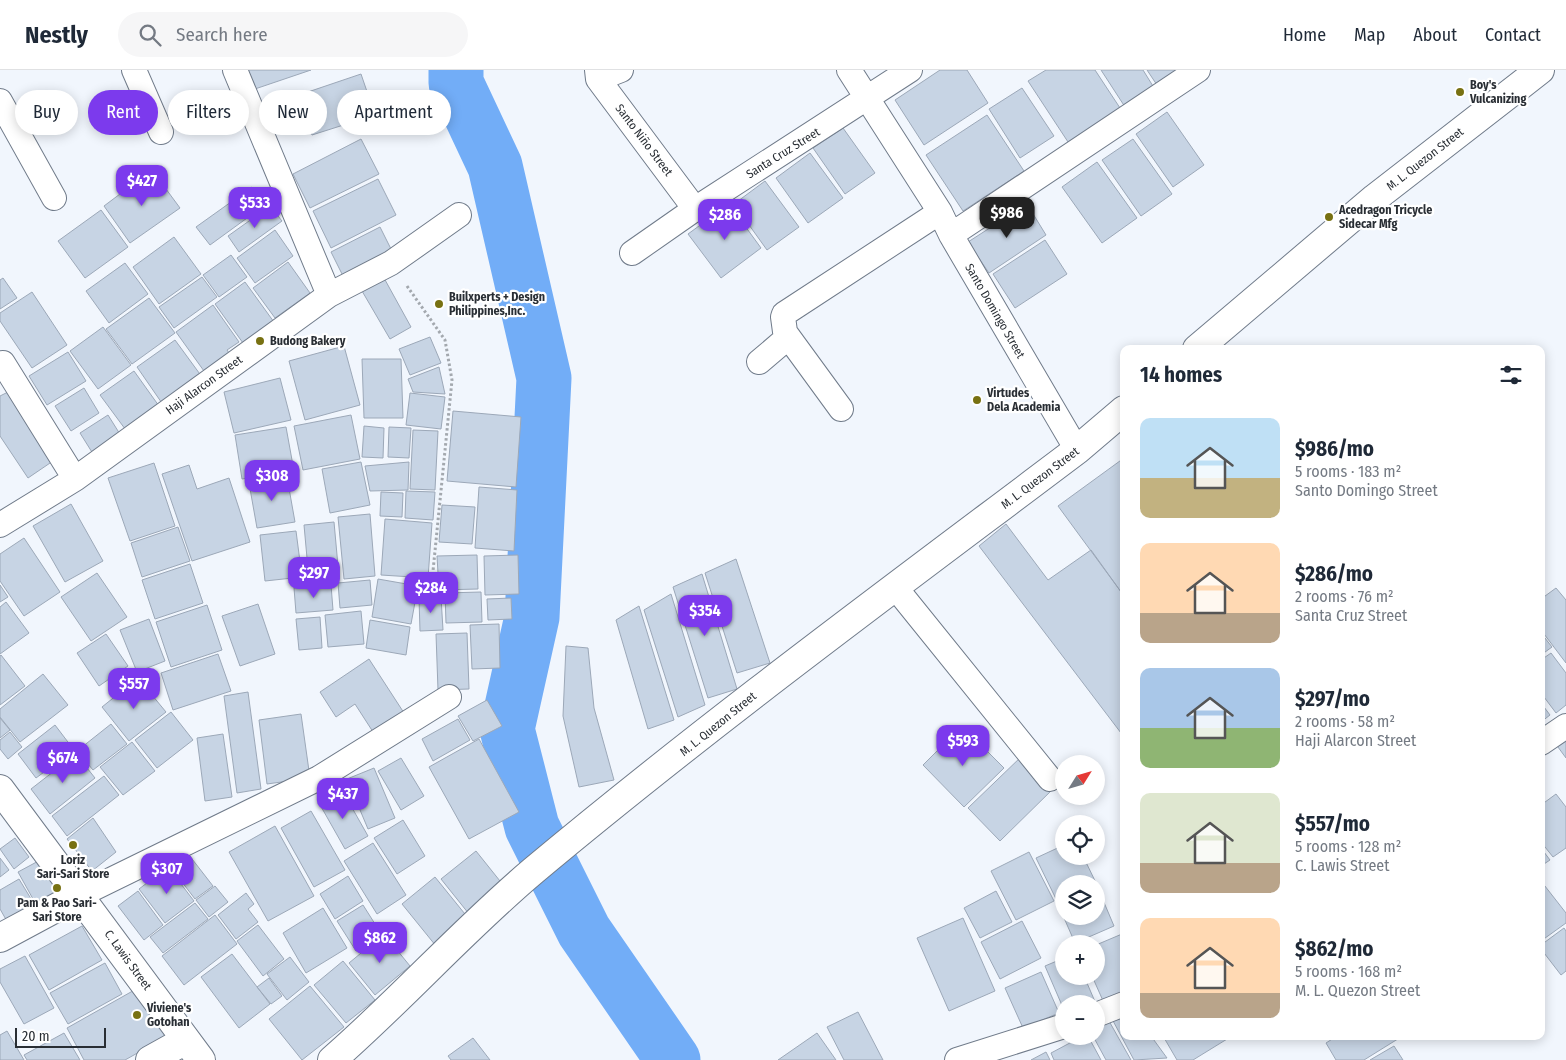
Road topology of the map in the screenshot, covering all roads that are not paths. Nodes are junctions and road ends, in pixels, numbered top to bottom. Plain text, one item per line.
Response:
1 (134, 70) edge
2 (236, 70) edge
3 (621, 70) edge
4 (849, 70) edge
5 (910, 70) edge
6 (1198, 70) edge
7 (1540, 70) edge
8 (598, 74) edge
9 (868, 99) junction
10 (0, 101) edge
11 (161, 132) dead end
12 (54, 198) dead end
13 (695, 209) junction
14 (940, 212) junction
15 (460, 215) dead end
16 (951, 235) junction
17 (632, 253) dead end
18 (329, 295) junction
19 (787, 335) junction
20 (1202, 345) edge
21 (759, 362) dead end
22 (3, 363) dead end
23 (841, 409) dead end
24 (1120, 413) edge
25 (1077, 450) junction
26 (75, 479) junction
27 (0, 525) edge
28 (895, 587) junction
29 (448, 697) dead end
30 (1566, 726) edge
31 (1545, 740) edge
32 (1050, 779) dead end
33 (0, 789) edge
34 (80, 895) junction
35 (0, 938) edge
36 (1120, 1006) edge
37 (1105, 1011) edge
38 (1055, 1029) edge
39 (193, 1050) edge
40 (150, 1060) edge
41 (332, 1060) edge
42 (956, 1060) edge

1 - 11 street
2 - 18 street
3 - 8 street
4 - 9 street, Santo Domingo Street
5 - 9 street, Santa Cruz Street
6 - 16 street
7 - 20 street, M. L. Quezon Street
8 - 13 street, Santo Niño Street
9 - 13 street, Santa Cruz Street
9 - 14 street, Santo Domingo Street
10 - 12 street
13 - 17 street, Santa Cruz Street
14 - 16 street, Santo Domingo Street
14 - 19 street
15 - 18 street, Haji Alarcon Street
16 - 25 street, Santo Domingo Street
18 - 26 street, Haji Alarcon Street
19 - 21 street
19 - 23 street
22 - 26 street
24 - 25 street, M. L. Quezon Street
25 - 28 street, M. L. Quezon Street
26 - 27 street, Haji Alarcon Street
28 - 32 street
28 - 41 street, M. L. Quezon Street
29 - 34 street
30 - 31 street
33 - 34 street, C. Lawis Street
34 - 35 street
34 - 39 street, C. Lawis Street
36 - 37 street
38 - 42 street
39 - 40 street

